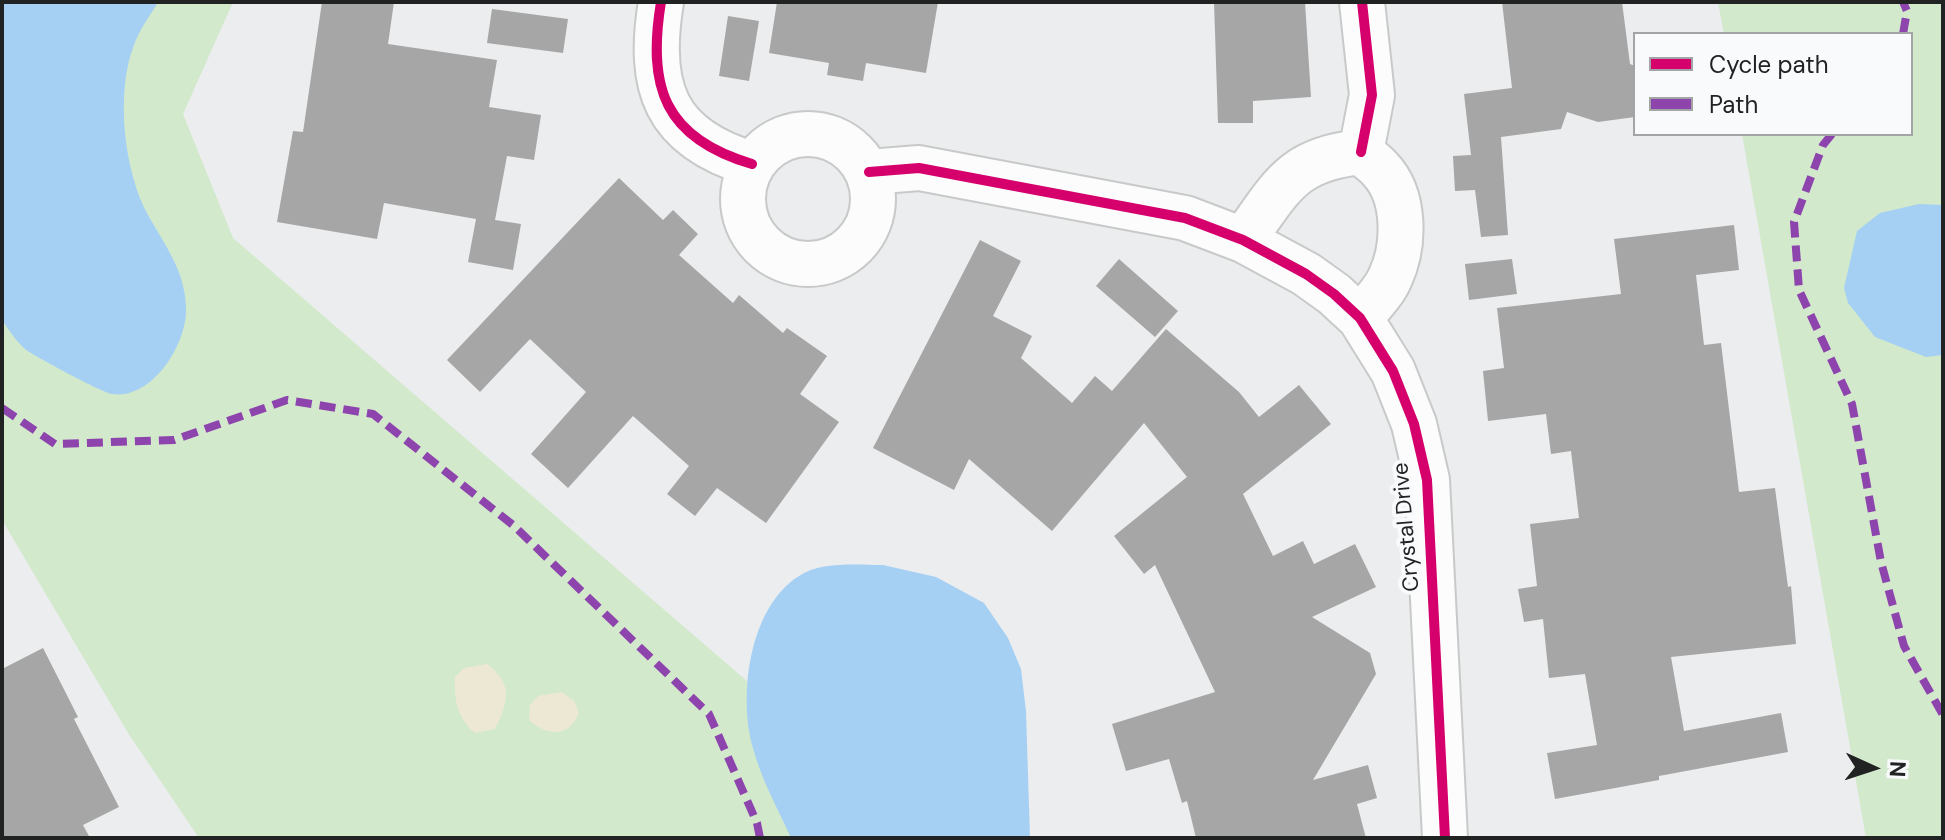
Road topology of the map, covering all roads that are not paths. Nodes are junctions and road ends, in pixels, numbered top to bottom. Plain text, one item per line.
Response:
1 (661, 2) edge
2 (1362, 2) edge
3 (1361, 152) junction
4 (752, 164) junction
5 (869, 172) junction
6 (1243, 240) junction
7 (1360, 318) junction
8 (1445, 838) edge

1 - 4 street
2 - 3 street
3 - 6 street
3 - 7 street
4 - 5 street
4 - 5 street
5 - 6 street, Crystal Drive
6 - 7 street, Crystal Drive
7 - 8 street, Crystal Drive

